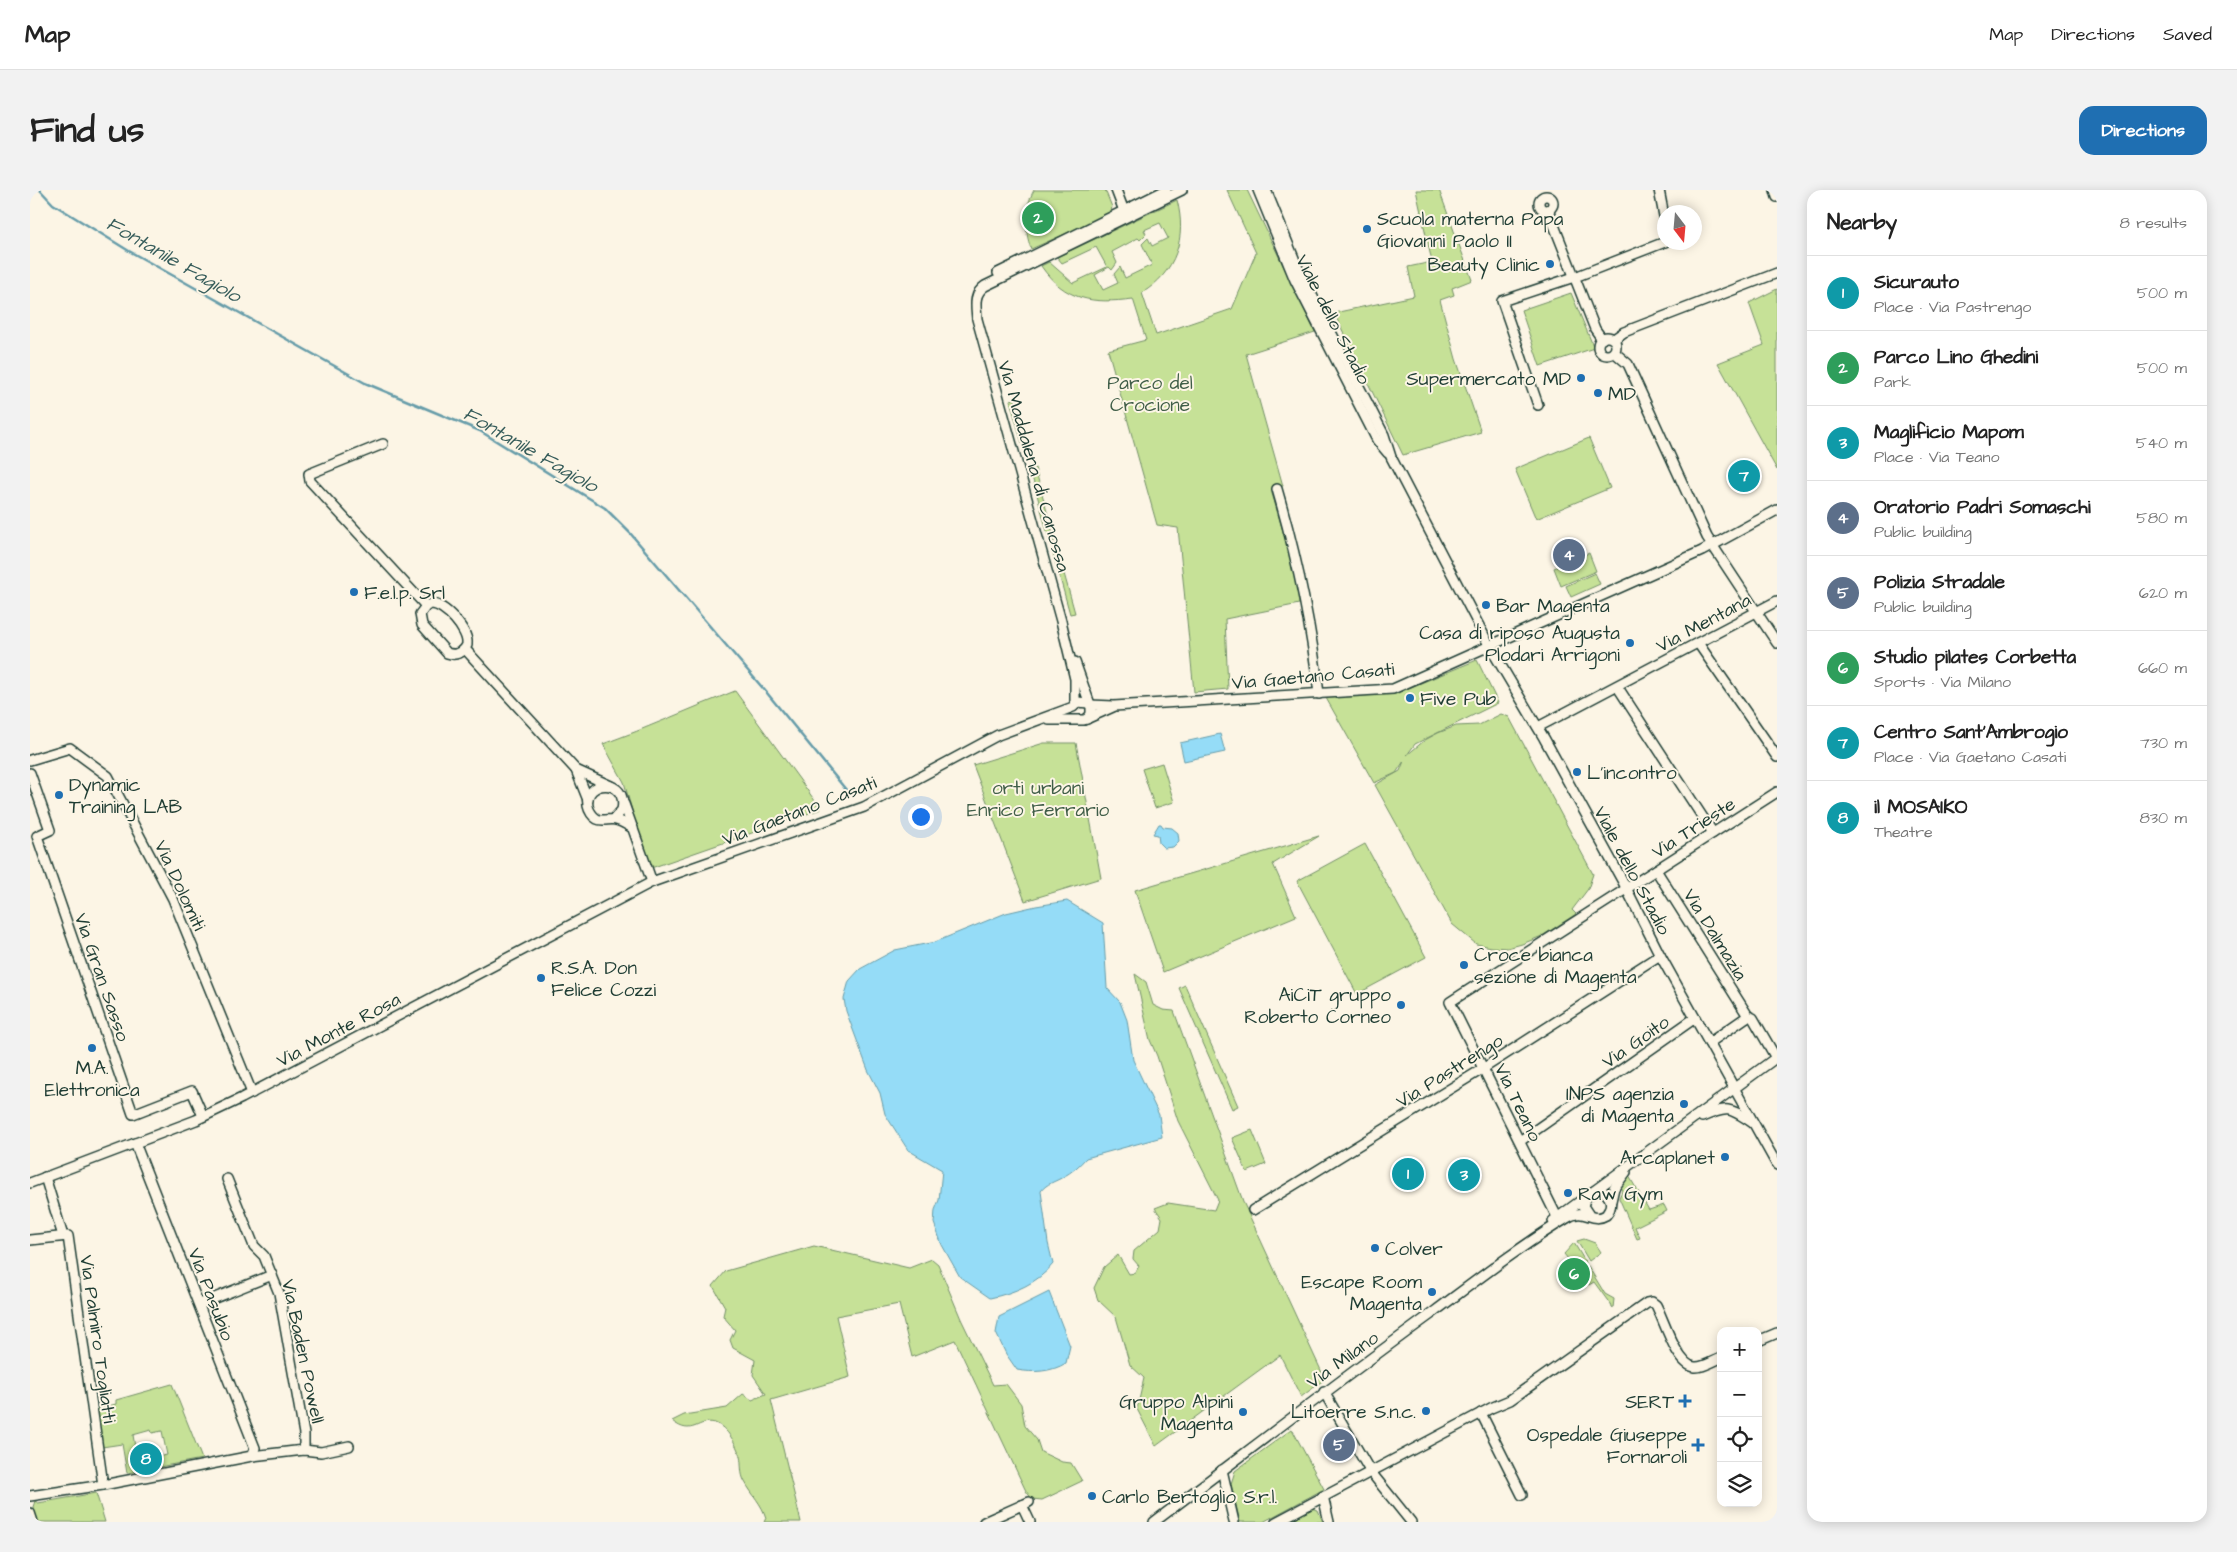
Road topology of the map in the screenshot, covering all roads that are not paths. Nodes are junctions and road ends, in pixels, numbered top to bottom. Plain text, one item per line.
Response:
1 (1116, 190) edge
2 (1166, 190) edge
3 (1258, 190) edge
4 (1266, 190) edge
5 (1658, 190) edge
6 (1775, 190) edge
7 (1180, 191) edge
8 (1542, 193) edge
9 (1777, 197) edge
10 (1661, 205) edge
11 (1147, 207) junction
12 (1124, 210) junction
13 (1134, 213) junction
14 (1101, 230) junction
15 (1080, 232) junction
16 (1657, 245) edge
17 (1050, 254) junction
18 (1009, 268) junction
19 (1777, 273) edge
20 (1574, 277) junction
21 (978, 319) junction
22 (1602, 338) junction
23 (1614, 339) junction
24 (1614, 352) junction
25 (1538, 405) dead end
26 (383, 444) dead end
27 (1391, 457) junction
28 (1277, 489) dead end
29 (1777, 510) edge
30 (1712, 546) junction
31 (1777, 601) edge
32 (426, 606) junction
33 (1756, 612) junction
34 (1061, 621) junction
35 (1777, 642) edge
36 (1698, 643) junction
37 (1490, 647) junction
38 (465, 649) junction
39 (1617, 686) junction
40 (1319, 694) junction
41 (1089, 704) junction
42 (1074, 706) junction
43 (1114, 706) junction
44 (1083, 719) junction
45 (1034, 721) junction
46 (1538, 727) junction
47 (1777, 756) edge
48 (30, 760) edge
49 (576, 770) junction
50 (30, 773) edge
51 (611, 786) junction
52 (1777, 792) edge
53 (588, 800) junction
54 (624, 804) junction
55 (614, 819) junction
56 (633, 828) junction
57 (1713, 833) junction
58 (1656, 870) junction
59 (652, 882) junction
60 (1626, 889) junction
61 (1660, 955) junction
62 (1450, 1002) joint
63 (1748, 1016) junction
64 (1695, 1018) junction
65 (1710, 1042) junction
66 (1777, 1057) edge
67 (1484, 1068) junction
68 (1735, 1087) junction
69 (252, 1093) junction
70 (204, 1116) junction
71 (1754, 1123) junction
72 (1684, 1126) junction
73 (1520, 1141) junction
74 (135, 1143) junction
75 (1637, 1162) junction
76 (1776, 1163) edge
77 (44, 1178) junction
78 (227, 1179) dead end
79 (30, 1183) edge
80 (1589, 1193) junction
81 (1611, 1200) junction
82 (1253, 1210) dead end
83 (1589, 1215) junction
84 (1557, 1218) junction
85 (63, 1236) junction
86 (30, 1240) edge
87 (1531, 1241) junction
88 (272, 1275) junction
89 (200, 1304) junction
90 (1777, 1333) edge
91 (1762, 1339) edge
92 (1717, 1360) edge
93 (1324, 1392) junction
94 (1481, 1413) junction
95 (349, 1446) dead end
96 (304, 1450) junction
97 (252, 1456) junction
98 (1222, 1470) junction
99 (1370, 1472) junction
100 (103, 1484) junction
101 (1522, 1495) dead end
102 (30, 1496) edge
103 (1323, 1496) junction
104 (30, 1513) edge
105 (33, 1522) edge
106 (984, 1522) edge
107 (1030, 1522) edge
108 (1154, 1522) edge
109 (1234, 1522) edge
110 (1276, 1522) edge
111 (1329, 1522) edge
112 (1411, 1522) edge

1 - 12 street
2 - 7 street
2 - 11 street
2 - 12 street, Via Maddalena di Canossa
3 - 27 street, Viale dello Stadio
4 - 27 street, Viale dello Stadio
5 - 10 street
6 - 9 street
7 - 11 street, Via Maddalena di Canossa
8 - 20 street
11 - 13 street, Via Maddalena di Canossa
12 - 13 street
12 - 14 street
12 - 15 street, Via Maddalena di Canossa
13 - 14 street, Via Maddalena di Canossa
14 - 17 street, Via Maddalena di Canossa
15 - 17 street
15 - 18 street, Via Maddalena di Canossa
16 - 20 street
17 - 18 street
17 - 21 street, Via Maddalena di Canossa
18 - 21 street, Via Maddalena di Canossa
19 - 23 street
20 - 22 street
20 - 25 street
21 - 34 street, Via Maddalena di Canossa
22 - 23 street
22 - 24 street
23 - 24 street
24 - 30 street
26 - 32 street
27 - 37 street, Viale dello Stadio
28 - 40 street
29 - 30 street, Via Gaetano Casati
30 - 33 street
30 - 37 street, Via Gaetano Casati
31 - 33 street, Via Mentana
32 - 38 street
32 - 38 street
33 - 35 street
33 - 36 street, Via Mentana
34 - 41 street, Via Maddalena di Canossa
34 - 42 street, Via Maddalena di Canossa
36 - 39 street, Via Mentana
36 - 47 street
37 - 40 street, Via Gaetano Casati
37 - 46 street, Viale dello Stadio
38 - 49 street
39 - 46 street, Via Mentana
39 - 57 street
40 - 43 street, Via Gaetano Casati
41 - 42 street, Via Gaetano Casati
41 - 43 street, Via Gaetano Casati
41 - 44 street
42 - 44 street
42 - 45 street, Via Gaetano Casati
43 - 44 street, Via Gaetano Casati
44 - 45 street, Via Gaetano Casati
45 - 59 street, Via Gaetano Casati
46 - 60 street, Viale dello Stadio
48 - 69 street, Via Dolomiti
49 - 51 street
49 - 53 street
50 - 70 street, Via Gran Sasso
51 - 53 street
51 - 54 street
52 - 57 street, Via Trieste
53 - 55 street
54 - 55 street
54 - 56 street
55 - 56 street
56 - 59 street
57 - 58 street, Via Trieste
58 - 60 street, Via Trieste
58 - 63 street, Via Dalmazia
59 - 69 street, Via Monte Rosa
60 - 61 street, Viale dello Stadio
60 - 62 street, Via Trieste
61 - 64 street, Viale dello Stadio
61 - 67 street, Via Pastrengo
62 - 67 street, Via Teano
63 - 65 street
63 - 66 street, Via Dalmazia
64 - 65 street, Viale dello Stadio
64 - 73 street, Via Goito
65 - 68 street, Viale dello Stadio
66 - 68 street, Via Milano
67 - 73 street, Via Teano
67 - 82 street, Via Pastrengo
68 - 71 street, Viale dello Stadio
68 - 72 street, Via Milano
69 - 70 street, Via Monte Rosa
70 - 74 street, Via Monte Rosa
71 - 72 street, Via Milano
71 - 76 street, Viale dello Stadio
72 - 75 street, Via Milano
73 - 84 street, Via Teano
74 - 77 street, Via Monte Rosa
74 - 89 street, Via Pasubio
75 - 80 street, Via Milano
75 - 81 street, Via Milano
77 - 79 street, Via Monte Rosa
77 - 85 street
78 - 88 street, Via Baden Powell
80 - 81 street
80 - 83 street
80 - 84 street, Via Milano
81 - 83 street
83 - 87 street, Via Milano
84 - 87 street, Via Milano
85 - 86 street, Via Palmiro Togliatti
85 - 100 street, Via Palmiro Togliatti
87 - 93 street, Via Milano
88 - 89 street
88 - 96 street, Via Baden Powell
89 - 97 street, Via Pasubio
90 - 91 street
92 - 94 street
93 - 98 street, Via Milano
93 - 99 street
94 - 99 street
94 - 101 street
95 - 96 street
96 - 97 street
97 - 100 street
98 - 108 street, Via Milano
98 - 109 street
99 - 103 street
99 - 112 street
100 - 102 street
103 - 110 street
103 - 111 street
104 - 105 street
106 - 107 street

